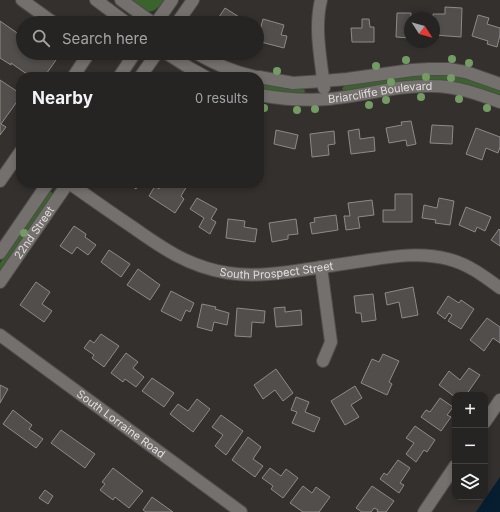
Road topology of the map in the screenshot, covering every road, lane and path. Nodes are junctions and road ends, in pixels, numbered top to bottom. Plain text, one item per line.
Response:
1 (22, 0) edge
2 (96, 0) edge
3 (121, 0) edge
4 (172, 0) edge
5 (193, 0) edge
6 (321, 0) edge
7 (44, 16) edge
8 (118, 16) edge
9 (144, 16) edge
10 (159, 16) edge
11 (182, 16) edge
12 (85, 60) edge
13 (130, 60) edge
14 (152, 60) edge
15 (177, 60) edge
16 (210, 60) edge
17 (77, 72) edge
18 (122, 72) edge
19 (144, 72) edge
20 (197, 72) edge
21 (238, 72) edge
22 (264, 78) edge
23 (323, 81) junction
24 (500, 84) edge
25 (264, 96) edge
26 (325, 99) junction
27 (500, 102) edge
28 (16, 158) edge
29 (0, 181) edge
30 (45, 188) edge
31 (65, 188) edge
32 (75, 188) edge
33 (0, 253) edge
34 (321, 267) junction
35 (0, 282) edge
36 (500, 288) edge
37 (0, 335) edge
38 (323, 361) dead end
39 (500, 400) edge
40 (488, 418) edge
41 (452, 470) edge
42 (241, 512) edge
43 (424, 512) edge

1 - 7 street
2 - 8 street
3 - 9 street
4 - 10 street
5 - 11 street
6 - 23 street
12 - 17 street
13 - 18 street
14 - 19 street
15 - 20 street
16 - 21 street, Briarcliffe Boulevard
22 - 23 street, Briarcliffe Boulevard
23 - 24 street, Briarcliffe Boulevard
23 - 26 street
25 - 26 street, Briarcliffe Boulevard
26 - 27 street, Briarcliffe Boulevard
28 - 29 street
30 - 33 street, 22nd Street
31 - 35 street, 22nd Street
32 - 34 street, South Prospect Street
34 - 36 street, South Prospect Street
34 - 38 street
37 - 42 street, South Lorraine Road
39 - 40 street
41 - 43 street

